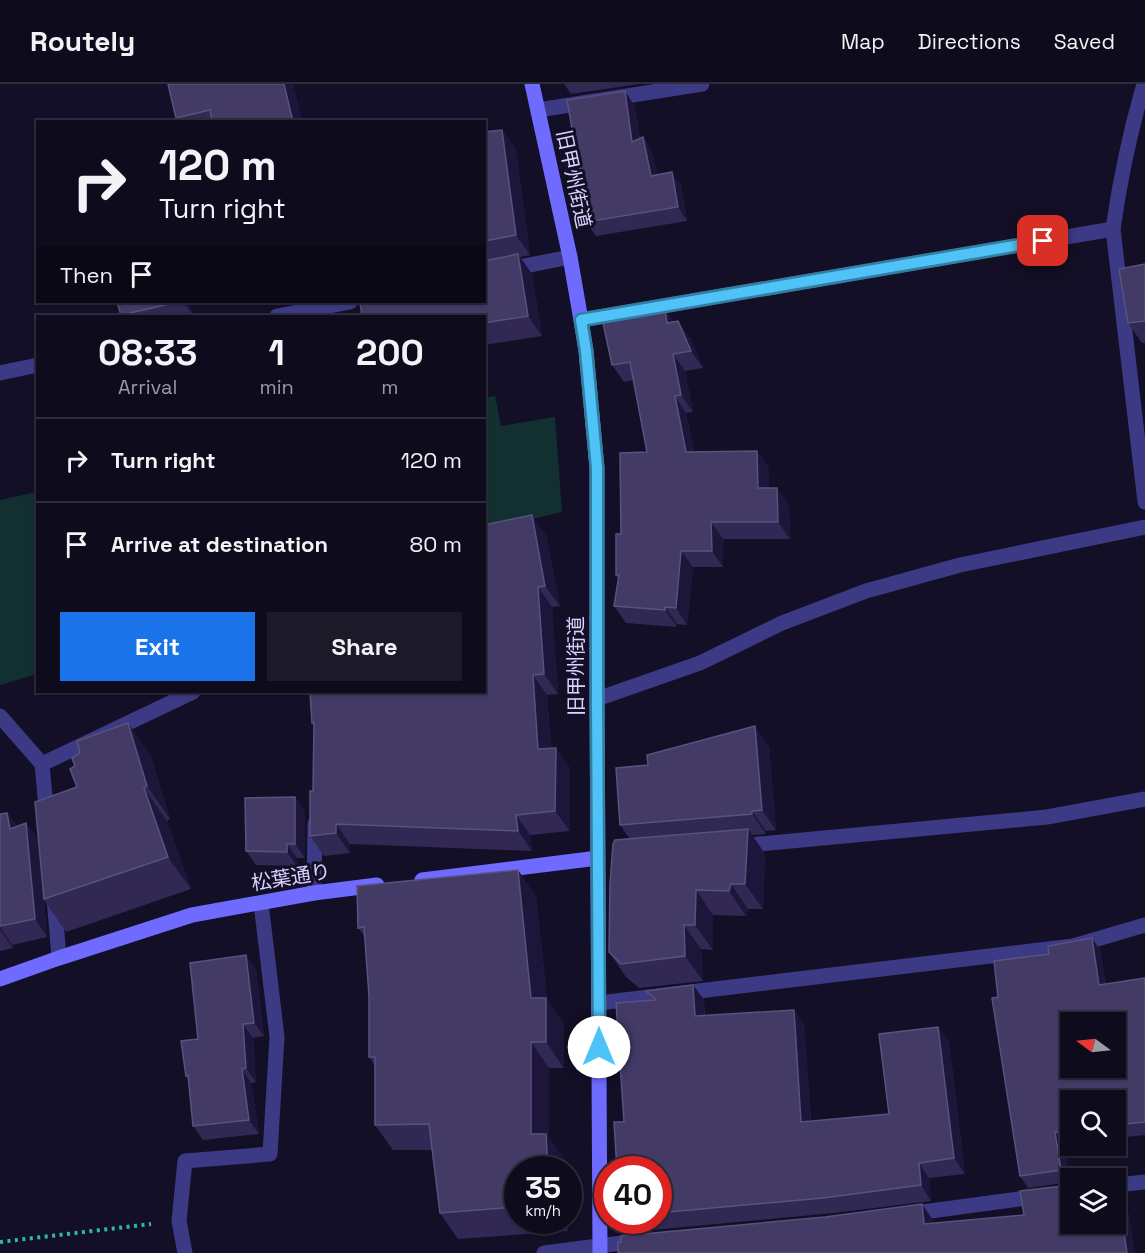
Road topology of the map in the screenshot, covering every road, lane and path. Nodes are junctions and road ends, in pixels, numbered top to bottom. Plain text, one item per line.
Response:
1 (532, 84) edge
2 (702, 84) edge
3 (1144, 84) edge
4 (537, 110) junction
5 (1113, 229) junction
6 (570, 257) junction
7 (486, 274) edge
8 (345, 303) edge
9 (282, 315) edge
10 (581, 320) junction
11 (36, 365) edge
12 (0, 373) edge
13 (1145, 502) edge
14 (1145, 527) edge
15 (191, 693) edge
16 (597, 699) junction
17 (0, 716) edge
18 (42, 764) junction
19 (1145, 799) edge
20 (315, 813) edge
21 (48, 832) edge
22 (727, 847) edge
23 (604, 857) junction
24 (52, 878) edge
25 (314, 893) junction
26 (261, 903) junction
27 (1145, 925) edge
28 (59, 958) junction
29 (0, 979) edge
30 (599, 1003) junction
31 (1145, 1182) edge
32 (1126, 1184) edge
33 (1060, 1193) edge
34 (894, 1215) edge
35 (179, 1221) junction
36 (647, 1240) edge
37 (0, 1242) edge
38 (600, 1249) edge
39 (185, 1253) edge
40 (544, 1253) edge

1 - 4 street, 旧甲州街道
2 - 4 street
3 - 5 street
4 - 6 street, 旧甲州街道
5 - 10 street
5 - 13 street
6 - 7 street
6 - 10 street, 旧甲州街道
8 - 9 street
10 - 16 street, 旧甲州街道
11 - 12 street
14 - 16 street
15 - 18 street
16 - 23 street, 旧甲州街道
17 - 18 street
18 - 21 street
19 - 22 street
20 - 25 street
23 - 25 street, 松葉通り
23 - 30 street, 旧甲州街道
24 - 28 street
25 - 26 street, 松葉通り
26 - 28 street, 松葉通り
26 - 35 street
27 - 30 street
28 - 29 street, 松葉通り
30 - 38 street, 旧甲州街道
31 - 32 street
33 - 34 street
35 - 37 path
35 - 39 street
36 - 38 street
38 - 40 street

